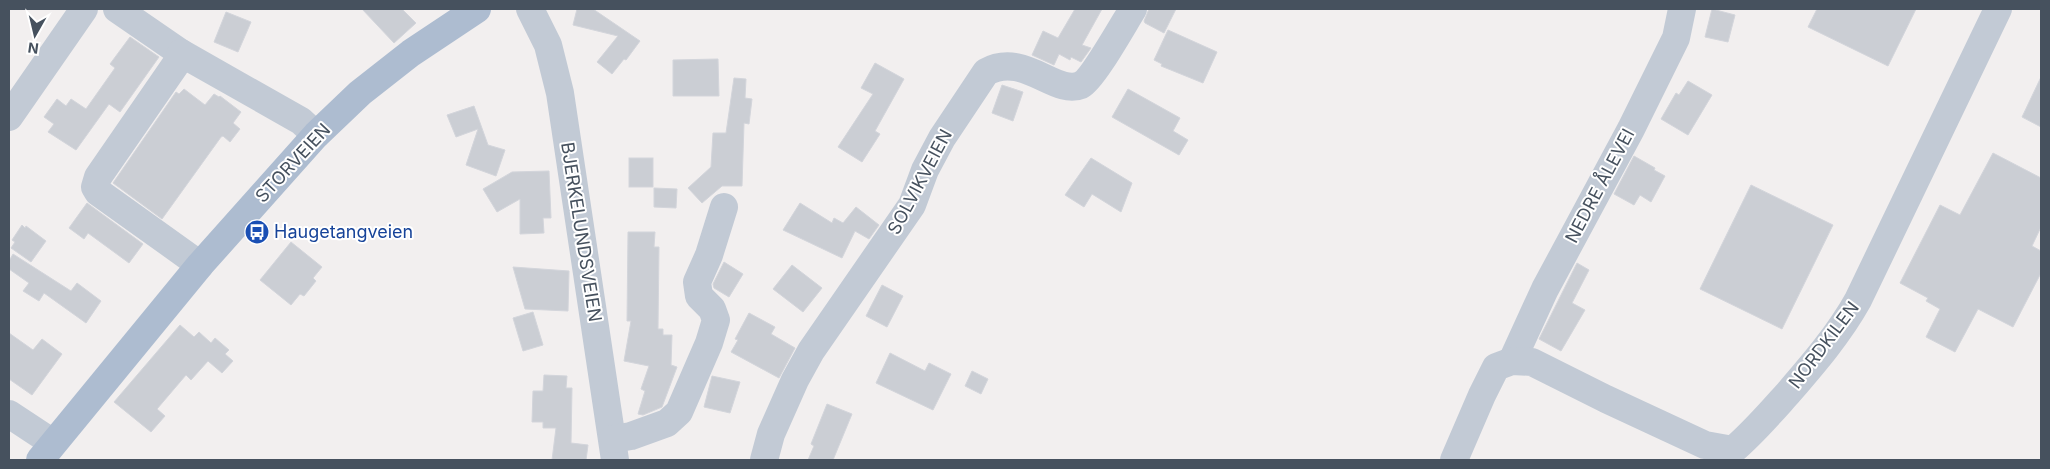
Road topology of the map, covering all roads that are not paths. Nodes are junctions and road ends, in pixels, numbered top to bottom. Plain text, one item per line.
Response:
1 (84, 9) edge
2 (117, 9) edge
3 (477, 9) edge
4 (530, 9) edge
5 (1133, 9) edge
6 (1682, 9) edge
7 (1998, 9) edge
8 (181, 53) junction
9 (9, 118) edge
10 (316, 135) junction
11 (724, 207) dead end
12 (200, 266) junction
13 (1512, 361) junction
14 (9, 414) edge
15 (614, 449) edge
16 (47, 451) edge
17 (764, 460) edge
18 (1454, 460) edge

1 - 9 street
2 - 8 street
3 - 10 main road, STORVEIEN
4 - 15 street, BJERKELUNDSVEIEN
5 - 17 street, SOLVIKVEIEN
6 - 13 street, NEDRE ÅLEVEI
7 - 13 street, NORDKILEN
8 - 10 street
8 - 12 street
10 - 12 main road, STORVEIEN
11 - 15 street
12 - 16 main road, STORVEIEN
13 - 18 street
14 - 16 street

